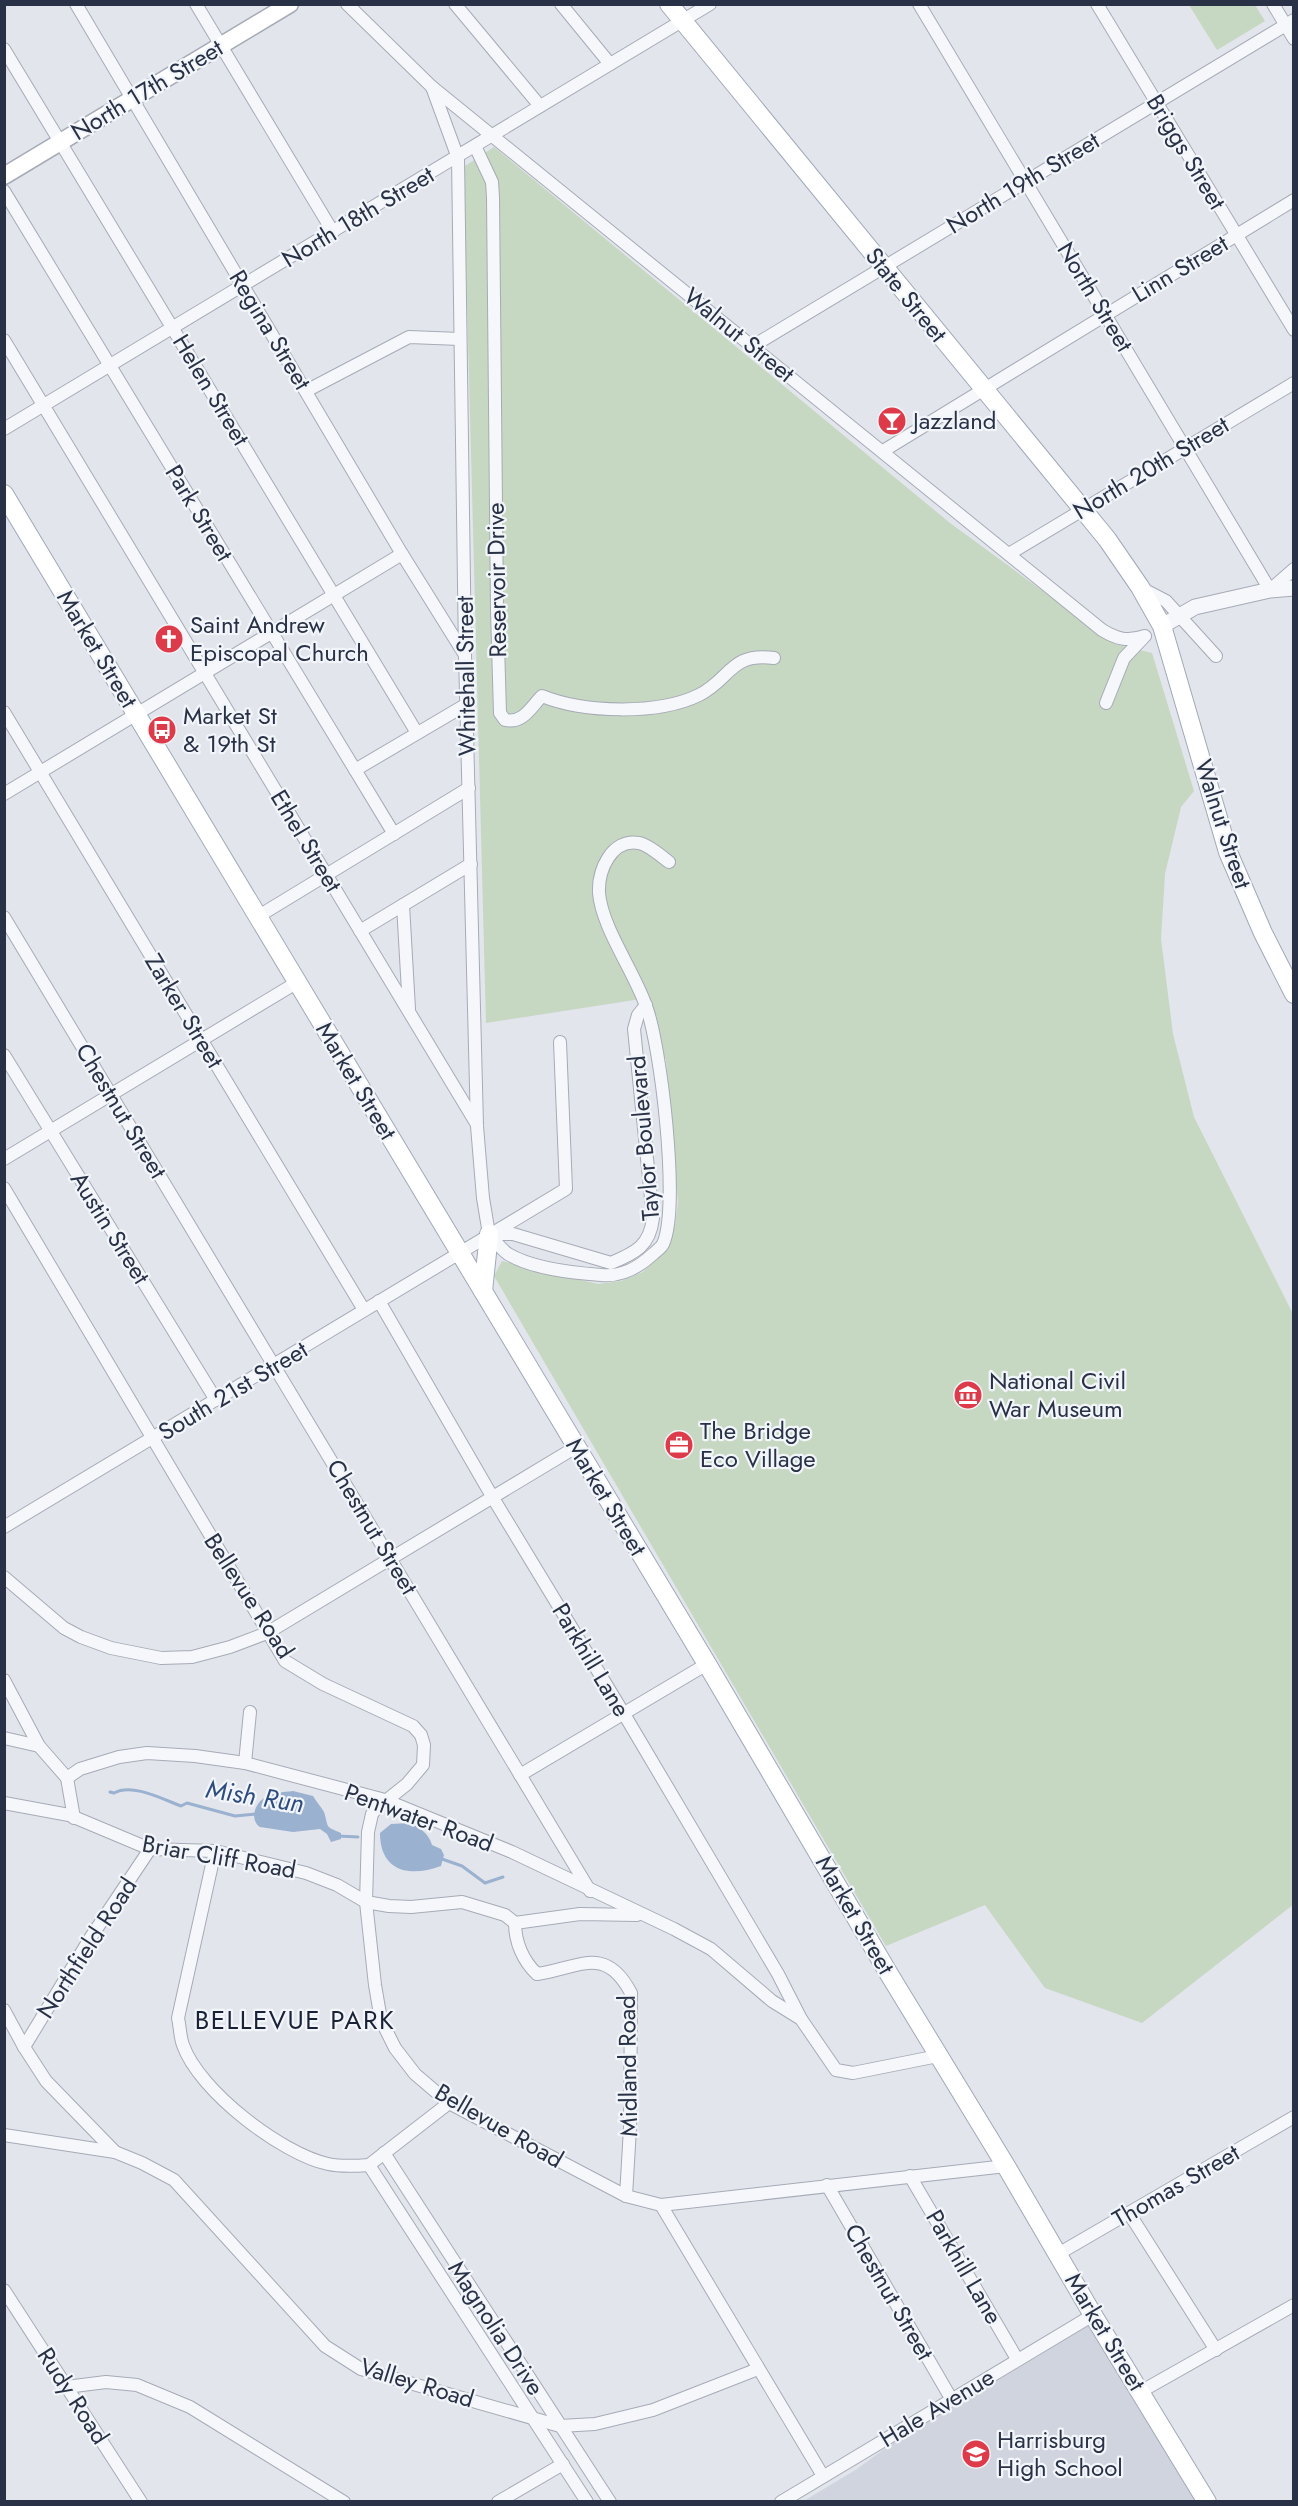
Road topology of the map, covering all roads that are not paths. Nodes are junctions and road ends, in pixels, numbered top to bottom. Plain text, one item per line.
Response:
1 (76, 4) edge
2 (196, 4) edge
3 (290, 4) edge
4 (347, 4) edge
5 (455, 4) edge
6 (561, 4) edge
7 (669, 4) edge
8 (710, 4) edge
9 (919, 4) edge
10 (1097, 4) edge
11 (1273, 4) edge
12 (682, 21) junction
13 (1289, 22) edge
14 (1293, 39) edge
15 (221, 46) junction
16 (4, 49) edge
17 (610, 64) junction
18 (432, 87) junction
19 (132, 99) junction
20 (1156, 103) junction
21 (540, 106) junction
22 (494, 135) junction
23 (61, 142) junction
24 (475, 146) junction
25 (458, 158) junction
26 (4, 176) edge
27 (1026, 182) junction
28 (4, 191) edge
29 (1293, 200) edge
30 (333, 232) junction
31 (1236, 235) junction
32 (883, 267) junction
33 (243, 285) junction
34 (1106, 315) junction
35 (173, 328) junction
36 (1293, 330) edge
37 (460, 339) junction
38 (4, 340) edge
39 (753, 346) junction
40 (110, 365) junction
41 (1293, 383) edge
42 (983, 390) junction
43 (306, 391) junction
44 (44, 405) junction
45 (4, 429) edge
46 (1186, 448) junction
47 (883, 451) junction
48 (4, 494) edge
49 (1081, 510) junction
50 (402, 554) junction
51 (1009, 554) junction
52 (1293, 569) edge
53 (1140, 587) junction
54 (1293, 588) edge
55 (1270, 590) junction
56 (334, 595) junction
57 (1179, 615) junction
58 (1162, 626) junction
59 (272, 633) junction
60 (1145, 636) junction
61 (465, 655) junction
62 (1216, 656) dead end
63 (774, 658) dead end
64 (205, 673) junction
65 (1106, 703) dead end
66 (466, 704) junction
67 (6, 714) edge
68 (137, 715) junction
69 (417, 732) junction
70 (355, 770) junction
71 (41, 772) junction
72 (469, 788) junction
73 (4, 794) edge
74 (394, 834) junction
75 (669, 862) dead end
76 (471, 864) junction
77 (327, 875) junction
78 (403, 905) junction
79 (4, 917) edge
80 (257, 917) junction
81 (360, 931) junction
82 (296, 983) junction
83 (1293, 994) edge
84 (646, 1005) junction
85 (409, 1011) junction
86 (202, 1040) junction
87 (560, 1042) dead end
88 (4, 1055) edge
89 (111, 1094) junction
90 (477, 1126) junction
91 (50, 1131) junction
92 (4, 1159) edge
93 (4, 1188) edge
94 (489, 1234) junction
95 (460, 1253) junction
96 (483, 1291) junction
97 (380, 1301) junction
98 (364, 1310) junction
99 (274, 1365) junction
100 (216, 1400) junction
101 (152, 1440) junction
102 (576, 1447) junction
103 (493, 1498) junction
104 (4, 1527) edge
105 (391, 1560) junction
106 (4, 1577) edge
107 (267, 1633) junction
108 (707, 1664) junction
109 (4, 1680) edge
110 (250, 1712) dead end
111 (624, 1714) junction
112 (4, 1738) edge
113 (39, 1746) junction
114 (245, 1763) junction
115 (520, 1775) junction
116 (67, 1778) junction
117 (385, 1800) junction
118 (4, 1803) edge
119 (74, 1818) junction
120 (150, 1849) junction
121 (215, 1851) junction
122 (590, 1891) junction
123 (366, 1902) junction
124 (644, 1915) junction
125 (515, 1923) junction
126 (4, 2010) edge
127 (801, 2019) junction
128 (24, 2047) junction
129 (938, 2056) junction
130 (449, 2103) junction
131 (1293, 2117) edge
132 (4, 2135) edge
133 (115, 2152) junction
134 (384, 2154) junction
135 (369, 2165) junction
136 (1006, 2166) junction
137 (910, 2176) junction
138 (827, 2185) junction
139 (626, 2196) junction
140 (661, 2205) junction
141 (1129, 2212) junction
142 (1058, 2254) junction
143 (4, 2290) edge
144 (1293, 2305) edge
145 (1093, 2315) junction
146 (1216, 2350) junction
147 (1017, 2359) junction
148 (758, 2369) junction
149 (66, 2387) junction
150 (1140, 2392) junction
151 (952, 2400) junction
152 (532, 2418) junction
153 (560, 2426) junction
154 (563, 2464) junction
155 (823, 2476) junction
156 (141, 2502) edge
157 (344, 2502) edge
158 (498, 2502) edge
159 (587, 2502) edge
160 (610, 2502) edge
161 (781, 2502) edge
162 (1207, 2502) edge

1 - 19 street, Regina Street
2 - 15 street
3 - 15 main road, North 17th Street
4 - 18 street, Walnut Street
5 - 21 street
6 - 17 street
7 - 12 main road, State Street
8 - 12 street, North 18th Street
9 - 27 street, North Street
10 - 20 street, Briggs Street
11 - 13 street
12 - 17 street, North 18th Street
12 - 32 main road, State Street
13 - 14 street
13 - 20 street, North 19th Street
15 - 19 main road, North 17th Street
15 - 30 street
16 - 23 street, Helen Street
17 - 21 street, North 18th Street
18 - 22 street, Walnut Street
18 - 25 street, Whitehall Street
19 - 23 main road, North 17th Street
19 - 33 street, Regina Street
20 - 27 street, North 19th Street
20 - 31 street, Briggs Street
21 - 22 street, North 18th Street
22 - 24 street, North 18th Street
22 - 39 street, Walnut Street
23 - 26 main road, North 17th Street
23 - 35 street, Helen Street
24 - 25 street, North 18th Street
24 - 63 street, Reservoir Drive
25 - 30 street, North 18th Street
25 - 37 street, Whitehall Street
27 - 32 street, North 19th Street
27 - 34 street, North Street
28 - 40 street, Park Street
29 - 31 street, Linn Street
30 - 33 street, North 18th Street
31 - 34 street, Linn Street
31 - 36 street, Briggs Street
32 - 39 street, North 19th Street
32 - 42 main road, State Street
33 - 35 street, North 18th Street
33 - 43 street, Regina Street
34 - 42 street, Linn Street
34 - 46 street, North Street
35 - 40 street, North 18th Street
35 - 56 street, Helen Street
37 - 43 street
37 - 61 street, Whitehall Street
38 - 44 street, Ethel Street
39 - 47 street, Walnut Street
40 - 44 street, North 18th Street
40 - 59 street, Park Street
41 - 46 street, North 20th Street
42 - 47 street, Linn Street
42 - 49 main road, State Street
43 - 50 street, Regina Street
44 - 45 street, North 18th Street
44 - 64 street, Ethel Street
46 - 49 street, North 20th Street
46 - 55 street, North Street
47 - 51 street, Walnut Street
48 - 68 main road, Market Street
49 - 51 street, North 20th Street
49 - 53 main road, State Street
50 - 56 street
50 - 61 street, Regina Street
51 - 60 street, Walnut Street
52 - 55 street
53 - 57 street, State Street
53 - 58 main road, State Street
54 - 55 street
55 - 57 street
56 - 59 street
56 - 69 street, Helen Street
57 - 58 street
57 - 62 street, State Street
58 - 60 street
58 - 83 main road, Walnut Street
59 - 64 street
59 - 70 street, Park Street
60 - 65 street
61 - 66 street, Whitehall Street
64 - 68 street
64 - 77 street, Ethel Street
66 - 69 street
66 - 72 street, Whitehall Street
67 - 71 street, Zarker Street
68 - 71 street
68 - 80 main road, Market Street
69 - 70 street
70 - 74 street, Park Street
71 - 73 street
71 - 86 street, Zarker Street
72 - 74 street
72 - 76 street, Whitehall Street
74 - 77 street
75 - 84 street, Taylor Boulevard
76 - 78 street
76 - 90 street, Whitehall Street
77 - 80 street
77 - 81 street, Ethel Street
78 - 81 street
78 - 85 street
79 - 89 street, Chestnut Street
80 - 82 main road, Market Street
81 - 85 street, Ethel Street
82 - 86 street
82 - 95 main road, Market Street
84 - 94 street, Taylor Boulevard
84 - 94 street, Taylor Boulevard
85 - 90 street, Ethel Street
86 - 89 street
86 - 98 street, Zarker Street
87 - 94 street
88 - 91 street, Austin Street
89 - 91 street
89 - 99 street, Chestnut Street
90 - 94 street, Whitehall Street
91 - 92 street
91 - 100 street, Austin Street
93 - 101 street, Bellevue Road
94 - 95 street
94 - 96 main road
95 - 96 main road, Market Street
95 - 97 street, South 21st Street
96 - 102 main road, Market Street
97 - 98 street, South 21st Street
97 - 103 street, Parkhill Lane
98 - 99 street, South 21st Street
99 - 100 street, South 21st Street
99 - 105 street, Chestnut Street
100 - 101 street, South 21st Street
101 - 104 street, South 21st Street
101 - 107 street, Bellevue Road
102 - 103 street
102 - 108 main road, Market Street
103 - 105 street
103 - 111 street, Parkhill Lane
105 - 107 street
105 - 115 street, Chestnut Street
106 - 107 street
107 - 117 street, Bellevue Road
108 - 111 street
108 - 129 main road, Market Street
109 - 113 street
110 - 114 street
111 - 115 street
111 - 127 street, Parkhill Lane
112 - 113 street
113 - 116 street
114 - 116 street, Pentwater Road
114 - 117 street, Pentwater Road
115 - 122 street, Chestnut Street
116 - 119 street
117 - 122 street, Pentwater Road
117 - 123 street, Bellevue Road
118 - 119 street, Briar Cliff Road
119 - 120 street, Briar Cliff Road
120 - 121 street, Briar Cliff Road
120 - 128 street, Northfield Road
121 - 123 street, Briar Cliff Road
121 - 135 street
122 - 124 street
123 - 125 street, Briar Cliff Road
123 - 130 street, Bellevue Road
124 - 125 street
124 - 127 street
125 - 139 street, Midland Road
126 - 128 street
127 - 129 street
128 - 133 street
129 - 136 main road, Market Street
130 - 134 street
130 - 139 street, Bellevue Road
131 - 141 street, Thomas Street
132 - 133 street, Valley Road
133 - 152 street, Valley Road
134 - 135 street
134 - 153 street, Magnolia Drive
135 - 152 street, Magnolia Drive
136 - 137 street, Bellevue Road
136 - 142 main road, Market Street
137 - 138 street, Bellevue Road
137 - 147 street, Parkhill Lane
138 - 140 street, Bellevue Road
138 - 151 street, Chestnut Street
139 - 140 street, Bellevue Road
140 - 148 street
141 - 142 street, Thomas Street
141 - 146 street
142 - 145 main road, Market Street
143 - 149 street, Rudy Road
144 - 146 street
145 - 147 street, Hale Avenue
145 - 150 main road, Market Street
146 - 150 street
147 - 151 street, Hale Avenue
148 - 153 street, Valley Road
148 - 155 street
149 - 156 street, Rudy Road
149 - 157 street
150 - 162 main road, Market Street
151 - 155 street, Hale Avenue
152 - 153 street, Valley Road
152 - 154 street, Magnolia Drive
153 - 160 street, Magnolia Drive
154 - 158 street
154 - 159 street, Magnolia Drive
155 - 161 street, Hale Avenue

